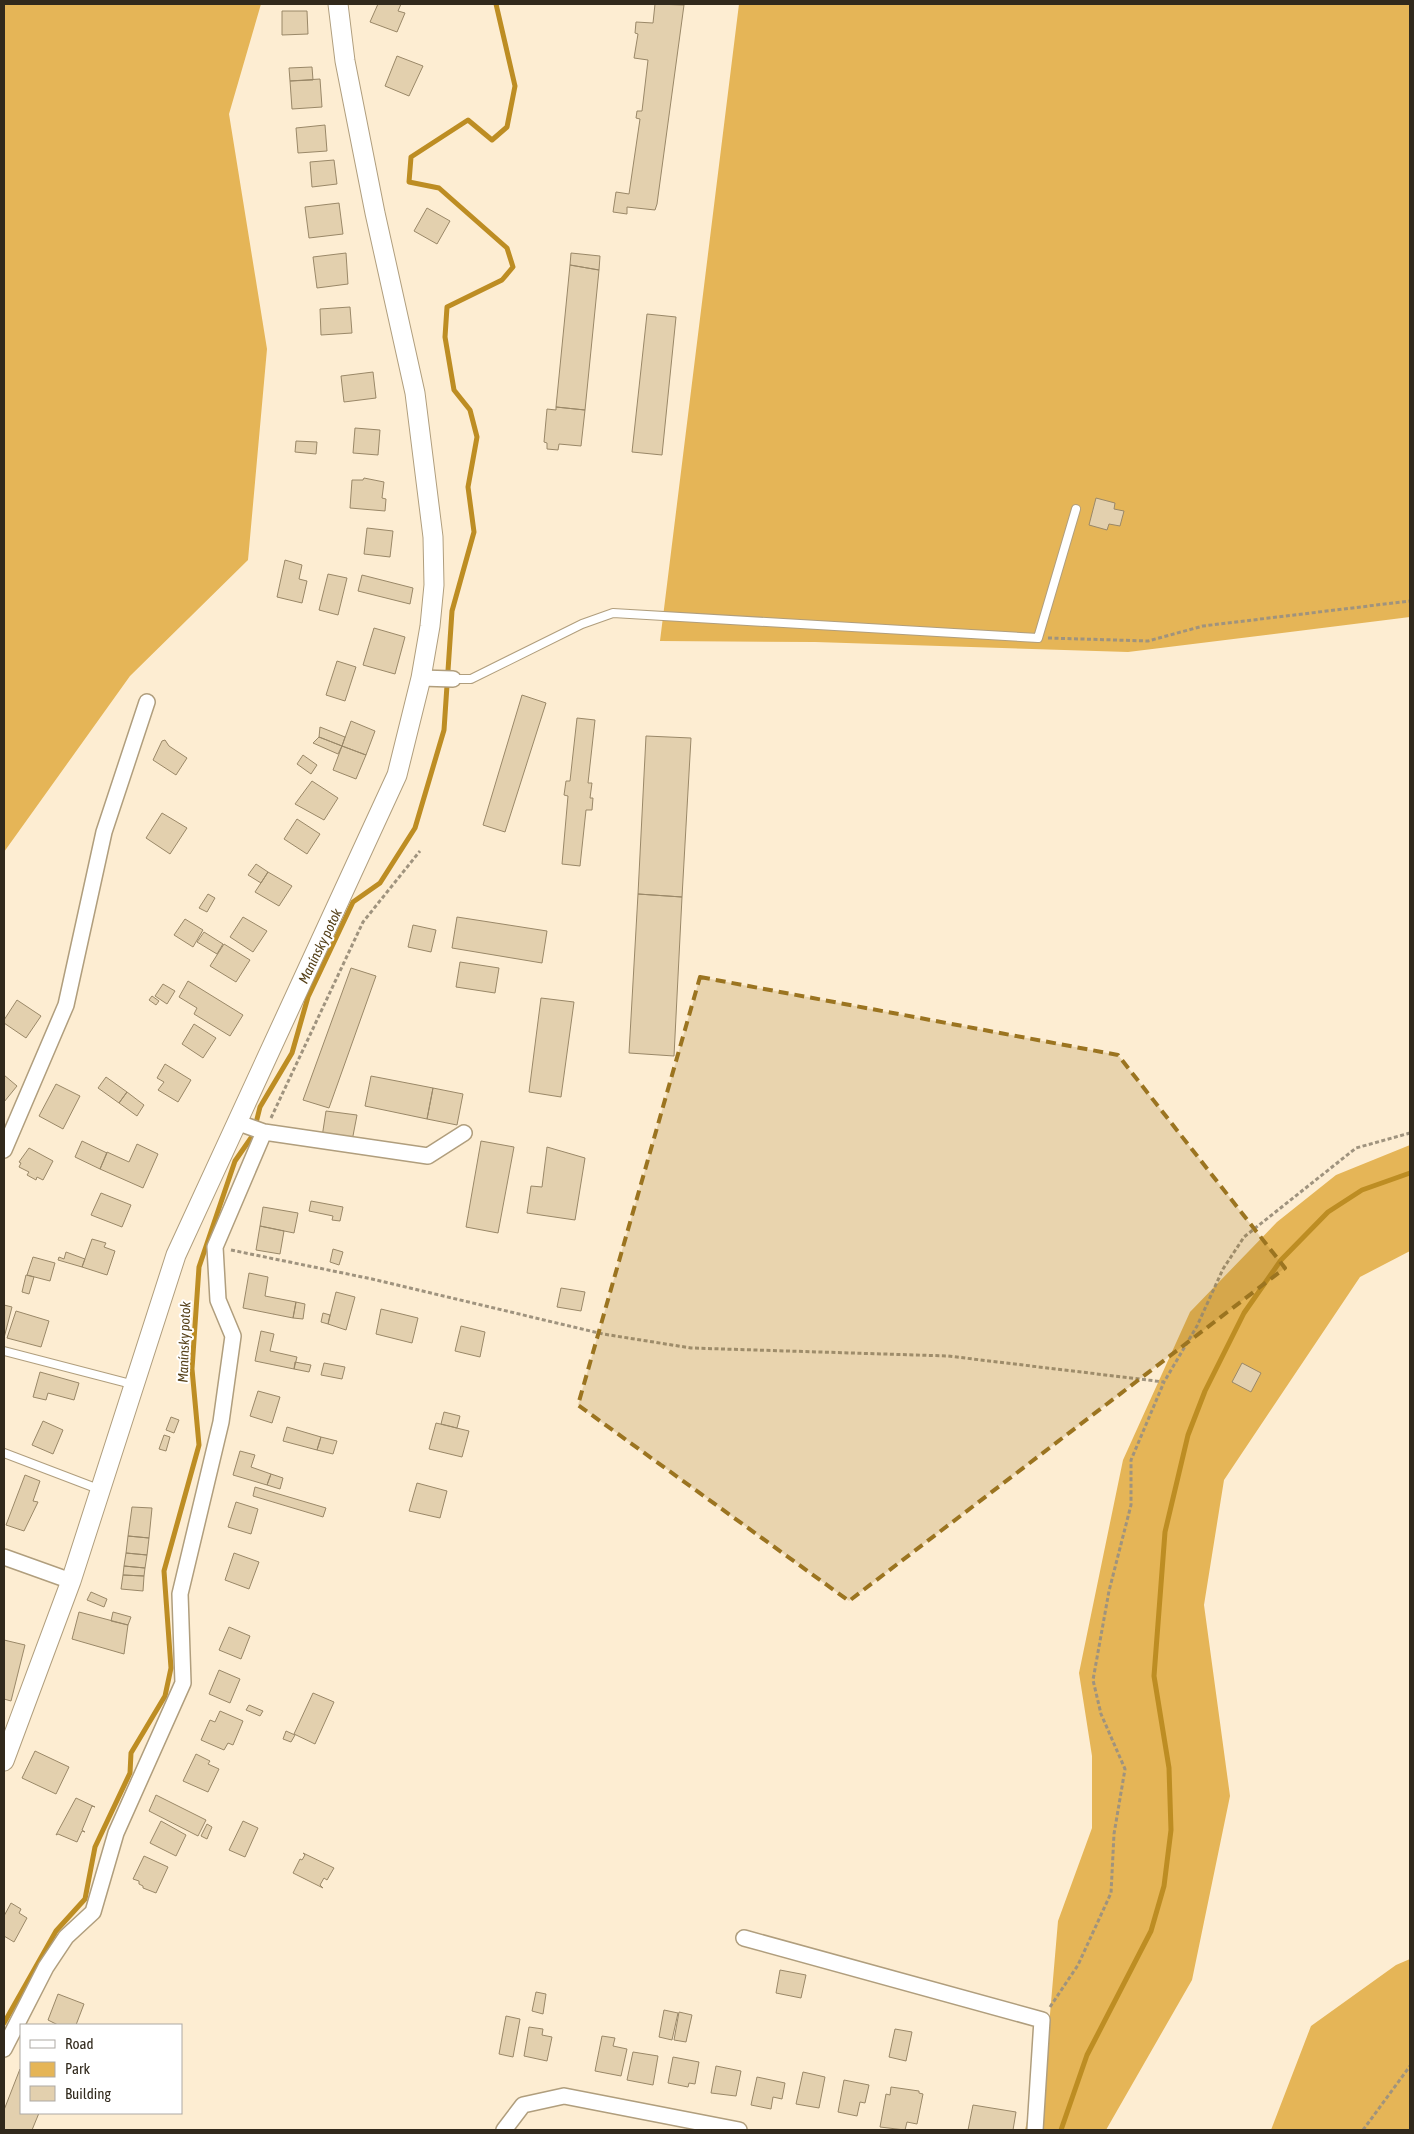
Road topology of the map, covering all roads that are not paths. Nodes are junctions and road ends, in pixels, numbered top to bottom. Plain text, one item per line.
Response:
1 (338, 4) edge
2 (1076, 509) dead end
3 (421, 678) junction
4 (447, 679) joint
5 (148, 702) dead end
6 (236, 1122) junction
7 (264, 1132) junction
8 (464, 1133) dead end
9 (4, 1150) edge
10 (4, 1351) edge
11 (134, 1385) junction
12 (4, 1453) edge
13 (100, 1490) junction
14 (4, 1557) edge
15 (71, 1581) junction
16 (4, 1761) edge
17 (744, 1938) dead end
18 (4, 2049) edge
19 (504, 2130) edge
20 (739, 2130) edge
21 (1035, 2130) edge

1 - 3 street
2 - 4 lane
3 - 4 street
3 - 6 street
5 - 9 street
6 - 7 street
6 - 11 street
7 - 8 street
7 - 18 street
10 - 11 lane
11 - 13 street
12 - 13 lane
13 - 15 street
14 - 15 street
15 - 16 street
17 - 21 street
19 - 20 street

